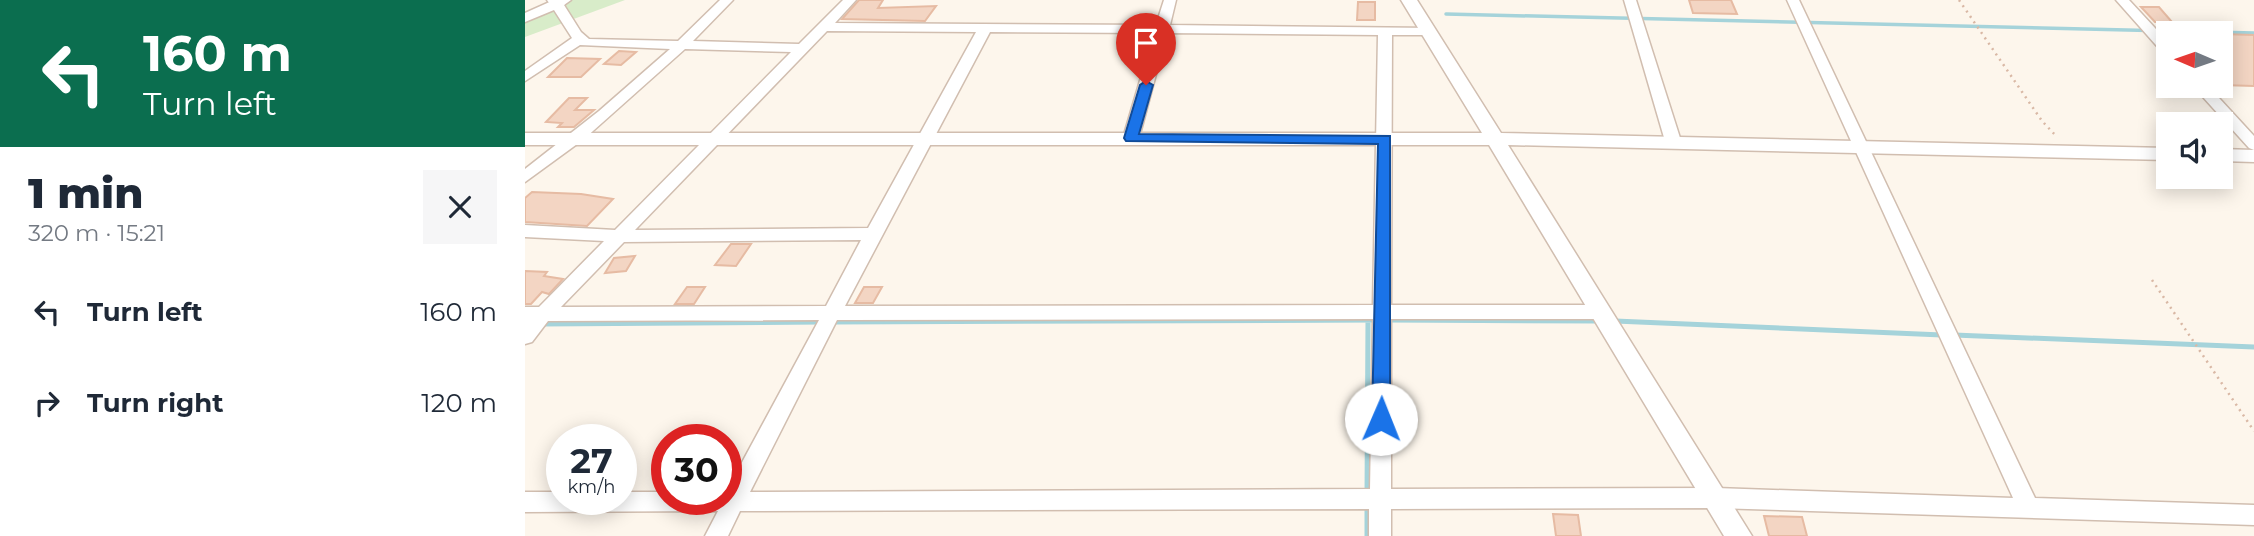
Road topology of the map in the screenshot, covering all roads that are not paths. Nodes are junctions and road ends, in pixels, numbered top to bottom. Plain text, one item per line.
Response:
1 (727, 0) edge
2 (850, 0) edge
3 (1170, 0) edge
4 (1409, 0) edge
5 (1630, 0) edge
6 (1793, 0) edge
7 (2122, 0) edge
8 (559, 1) edge
9 (525, 18) edge
10 (823, 27) junction
11 (984, 30) junction
12 (1385, 30) junction
13 (1161, 31) junction
14 (1428, 31) junction
15 (2156, 37) edge
16 (580, 38) junction
17 (684, 45) junction
18 (801, 48) junction
19 (525, 77) edge
20 (2211, 98) edge
21 (927, 138) junction
22 (1131, 138) junction
23 (525, 139) edge
24 (575, 139) junction
25 (1385, 139) junction
26 (1494, 139) junction
27 (712, 140) junction
28 (1672, 142) junction
29 (2254, 145) edge
30 (1862, 147) junction
31 (2156, 154) edge
32 (2233, 155) edge
33 (2254, 156) edge
34 (525, 177) edge
35 (525, 230) edge
36 (873, 234) junction
37 (621, 236) junction
38 (1383, 311) junction
39 (1601, 312) junction
40 (833, 313) junction
41 (534, 314) edge
42 (525, 337) edge
43 (742, 487) edge
44 (1716, 498) junction
45 (1380, 500) junction
46 (525, 502) edge
47 (651, 502) edge
48 (742, 502) edge
49 (2028, 506) junction
50 (727, 515) edge
51 (2254, 515) edge
52 (716, 536) edge
53 (1380, 536) edge
54 (1739, 536) edge

1 - 17 street
2 - 10 street
3 - 13 street
4 - 14 street
5 - 28 street
6 - 30 street
7 - 15 street
8 - 9 street
8 - 16 street
10 - 11 street
10 - 18 street
11 - 13 street
11 - 21 street
12 - 13 street
12 - 14 street
12 - 25 street
13 - 22 street
14 - 26 street
16 - 17 street
16 - 19 street
17 - 18 street
17 - 24 street
18 - 27 street
20 - 29 street
21 - 22 street
21 - 27 street
21 - 36 street
22 - 25 street
23 - 24 street
24 - 27 street
24 - 34 street
25 - 26 street
25 - 38 street
26 - 28 street
26 - 39 street
27 - 37 street
28 - 30 street
30 - 31 street
30 - 49 street
32 - 33 street
35 - 37 street
36 - 37 street
36 - 40 street
37 - 41 street
38 - 39 street
38 - 40 street
38 - 45 street
39 - 44 street
40 - 41 street
40 - 43 street
41 - 42 street
44 - 45 street
44 - 49 street
44 - 54 street
45 - 48 street
45 - 53 street
46 - 47 street
49 - 51 street
50 - 52 street

